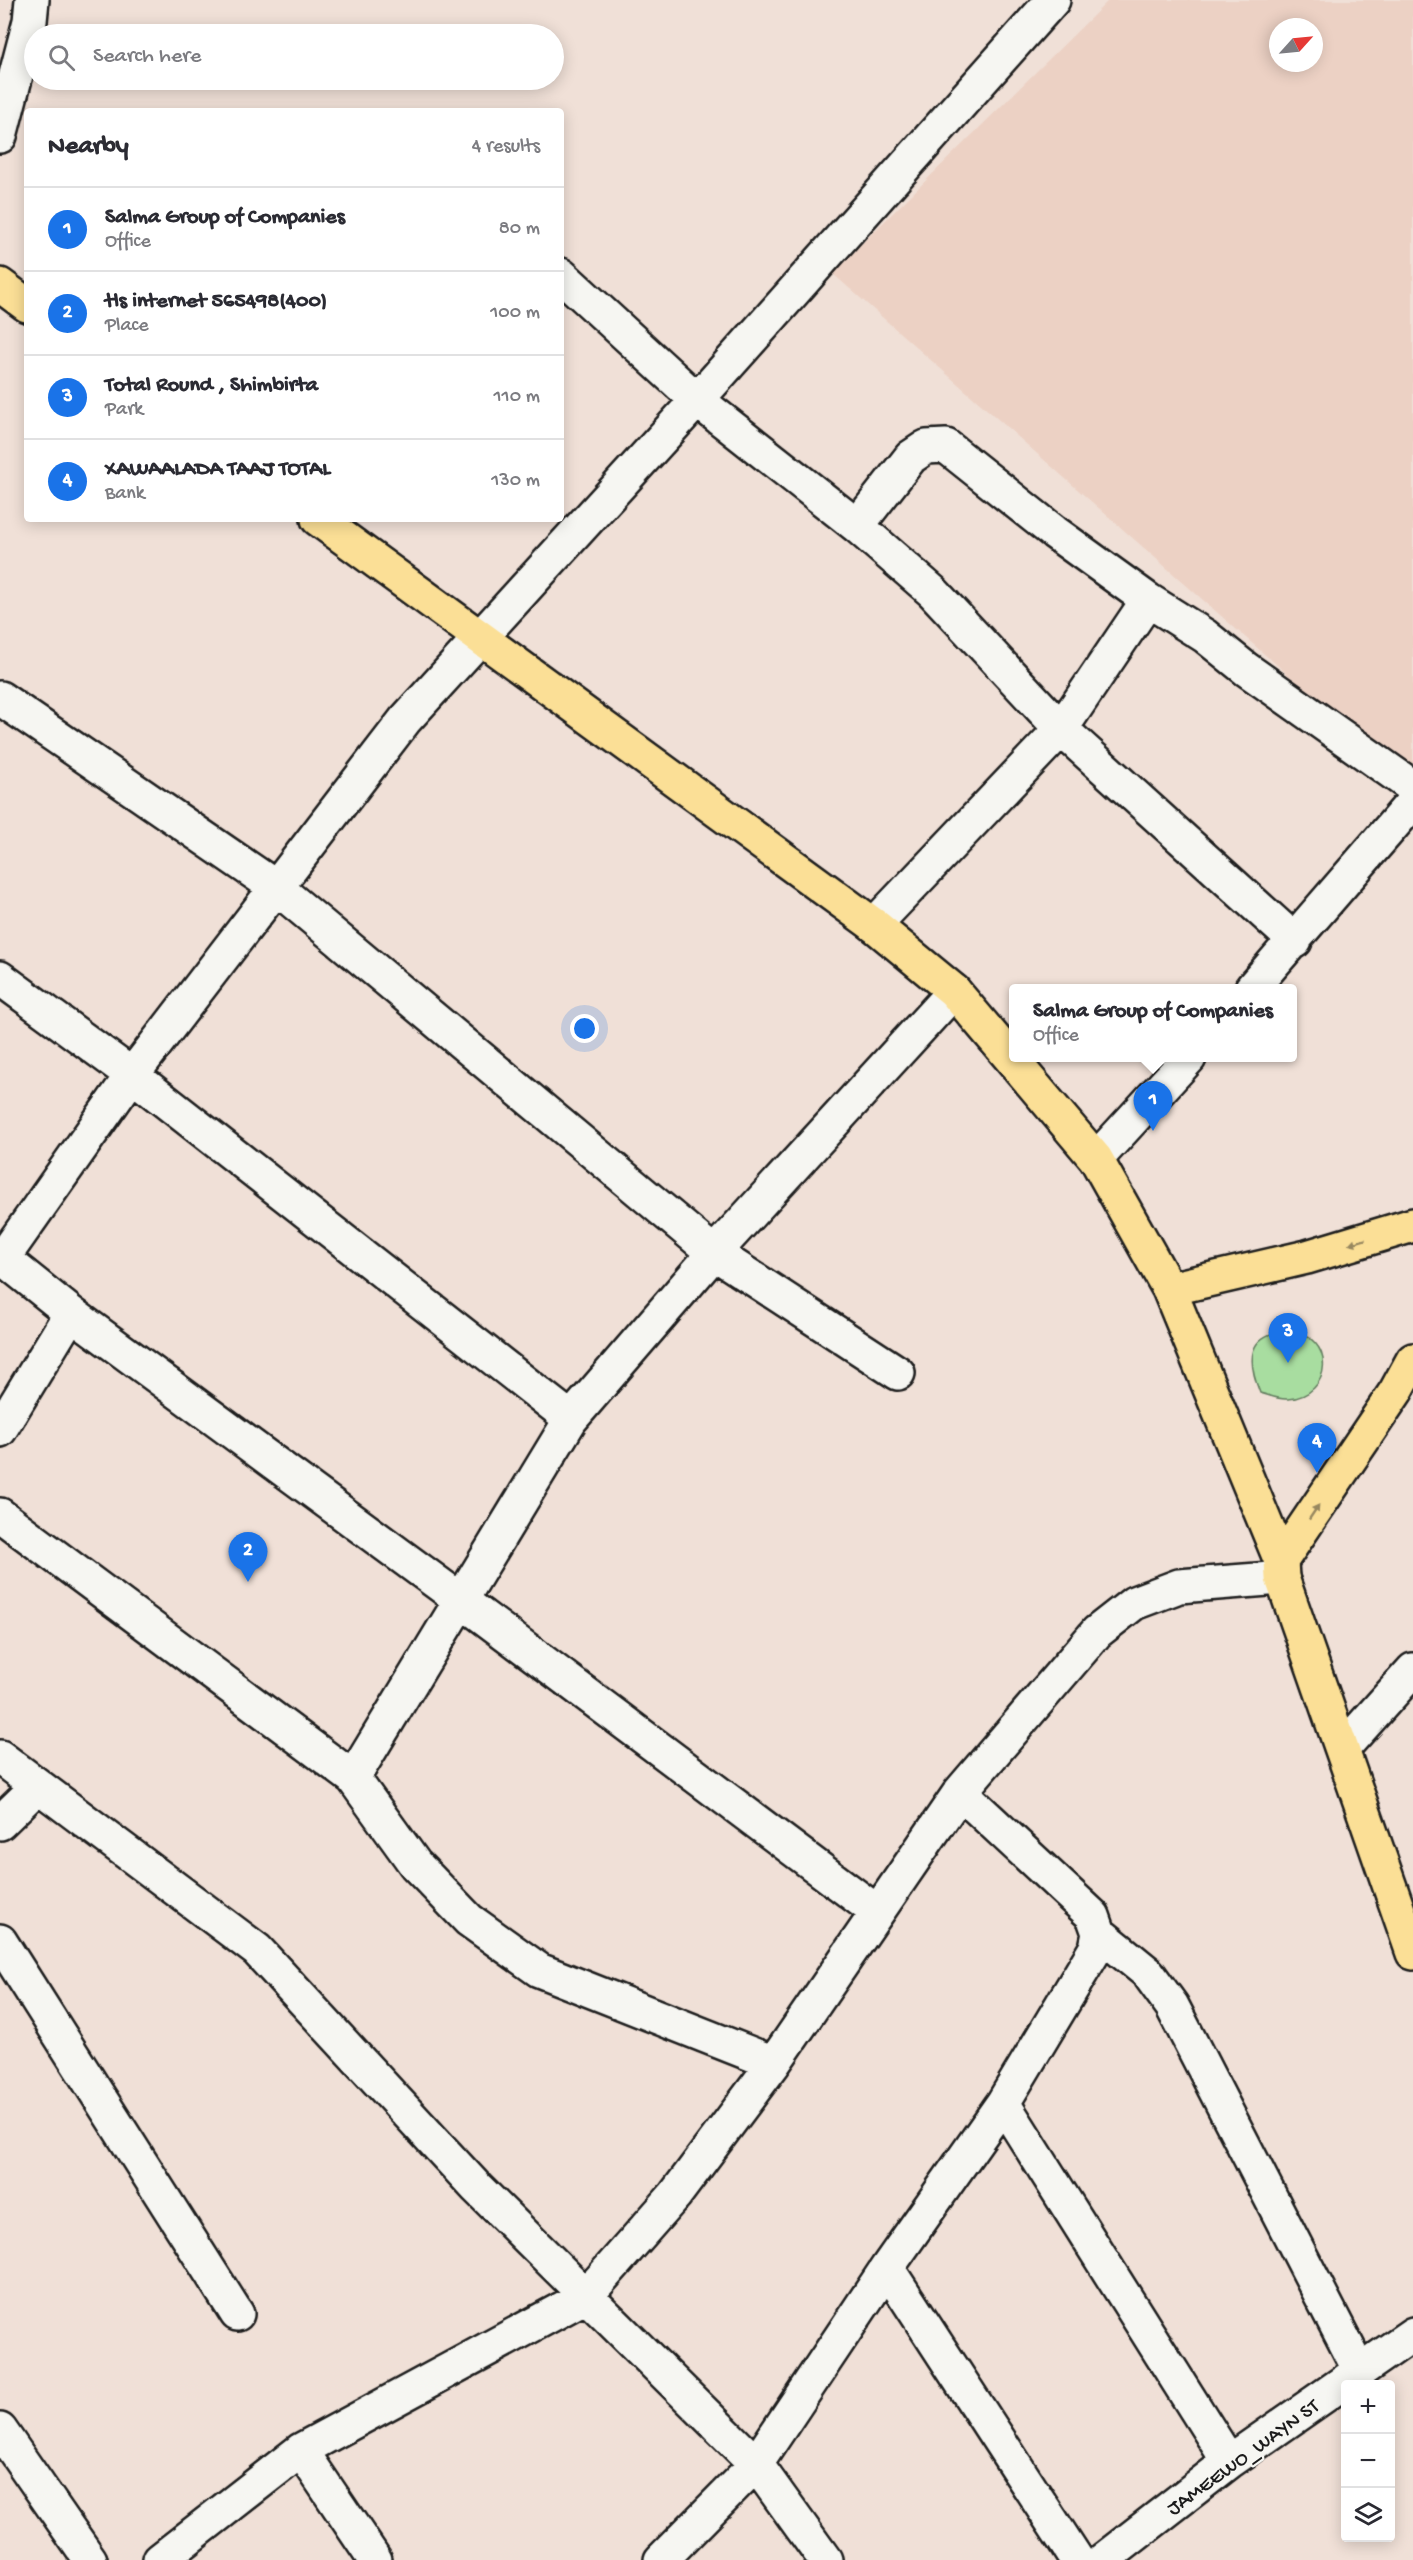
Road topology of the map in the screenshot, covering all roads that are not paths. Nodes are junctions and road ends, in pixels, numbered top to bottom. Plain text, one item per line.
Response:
1 (32, 0) edge
2 (1053, 0) edge
3 (29, 24) edge
4 (24, 44) edge
5 (0, 136) edge
6 (564, 277) edge
7 (0, 285) edge
8 (24, 303) edge
9 (697, 400) junction
10 (322, 522) edge
11 (857, 526) junction
12 (1148, 600) junction
13 (479, 637) junction
14 (0, 698) edge
15 (1061, 729) junction
16 (1413, 787) edge
17 (1413, 802) edge
18 (277, 888) junction
19 (874, 925) junction
20 (1295, 941) junction
21 (0, 978) edge
22 (1256, 984) edge
23 (954, 991) junction
24 (1009, 1056) edge
25 (1014, 1062) edge
26 (1185, 1062) edge
27 (132, 1075) junction
28 (1096, 1159) junction
29 (1413, 1225) edge
30 (714, 1253) junction
31 (1, 1257) edge
32 (1169, 1289) junction
33 (71, 1313) junction
34 (1413, 1360) edge
35 (898, 1373) dead end
36 (571, 1419) junction
37 (0, 1430) edge
38 (0, 1515) edge
39 (1281, 1569) junction
40 (462, 1601) junction
41 (1413, 1670) edge
42 (1343, 1748) junction
43 (0, 1757) edge
44 (353, 1778) junction
45 (38, 1786) junction
46 (960, 1792) junction
47 (0, 1823) edge
48 (1404, 1902) edge
49 (877, 1912) junction
50 (1099, 1933) junction
51 (0, 1941) edge
52 (1413, 1953) edge
53 (774, 2063) junction
54 (1003, 2103) junction
55 (887, 2268) junction
56 (586, 2296) junction
57 (237, 2314) dead end
58 (1413, 2334) edge
59 (1360, 2371) junction
60 (0, 2430) edge
61 (301, 2450) junction
62 (1229, 2462) junction
63 (756, 2464) junction
64 (90, 2560) edge
65 (160, 2560) edge
66 (375, 2560) edge
67 (661, 2560) edge
68 (825, 2560) edge
69 (1077, 2560) edge
70 (1103, 2560) edge

1 - 3 street
2 - 9 street
4 - 5 street
6 - 9 street
7 - 8 main road
9 - 11 street
9 - 13 street
10 - 13 main road
11 - 12 street
11 - 15 street
12 - 15 street
12 - 16 street
13 - 18 street
13 - 19 main road
14 - 18 street
15 - 19 street
15 - 20 street
17 - 20 street
18 - 27 street
18 - 30 street
19 - 23 main road
20 - 22 street
21 - 27 street
23 - 24 main road
23 - 30 street
25 - 28 main road
26 - 28 street
27 - 31 street
27 - 36 street
28 - 32 main road
29 -> 32 main road
30 - 35 street
30 - 36 street
31 - 33 street
32 - 39 main road
33 - 37 street
33 - 40 street
39 -> 34 main road
36 - 40 street
38 - 44 street
39 - 42 main road
39 - 46 street
40 - 44 street
40 - 49 street
41 - 42 street
42 - 48 main road
43 - 45 street
44 - 53 street
45 - 47 street
45 - 56 street
46 - 49 street
46 - 50 street
48 - 52 main road
49 - 53 street
50 - 54 street
50 - 59 street
51 - 57 street
53 - 56 street
54 - 55 street
54 - 62 street
55 - 63 street
55 - 69 street
56 - 61 street
56 - 63 street
58 - 59 street, JAMEEWO_WAYN ST
59 - 62 street, JAMEEWO_WAYN ST
60 - 64 street
61 - 65 street
61 - 66 street
62 - 70 street, JAMEEWO_WAYN ST
63 - 67 street
63 - 68 street

